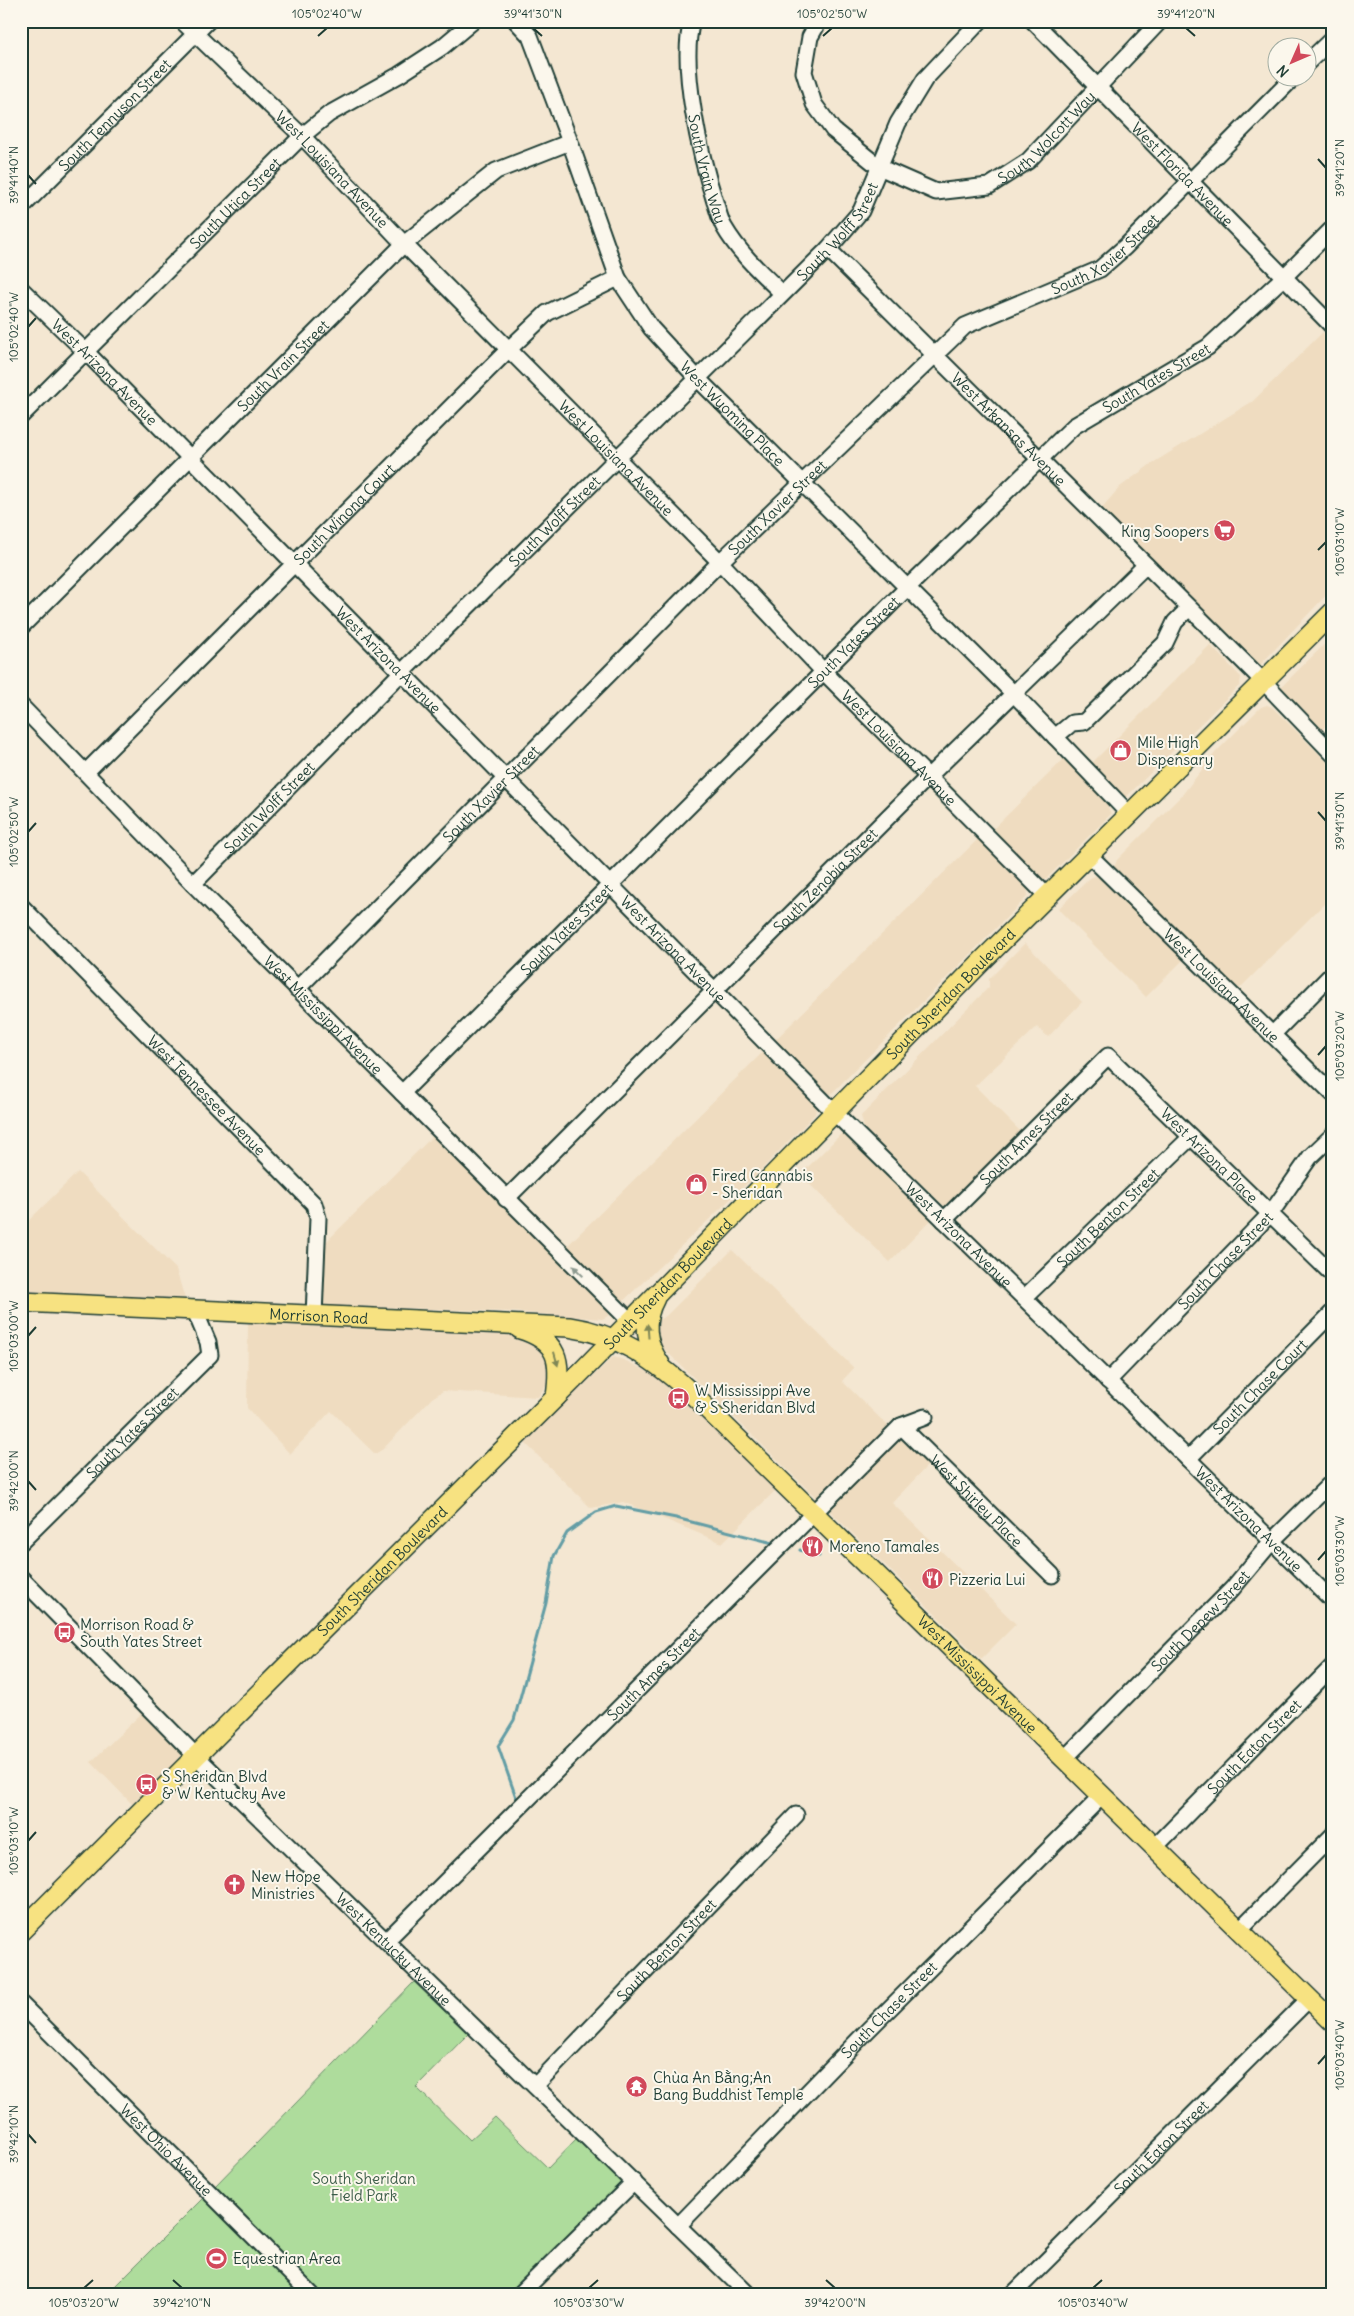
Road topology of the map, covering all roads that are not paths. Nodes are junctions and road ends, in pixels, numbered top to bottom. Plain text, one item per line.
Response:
1 (182, 21) edge
2 (208, 21) edge
3 (473, 21) edge
4 (516, 21) edge
5 (692, 21) edge
6 (818, 21) edge
7 (980, 21) edge
8 (1033, 21) edge
9 (1160, 21) edge
10 (195, 34) junction
11 (1333, 38) edge
12 (1316, 54) edge
13 (1097, 87) junction
14 (1284, 88) edge
15 (302, 136) junction
16 (570, 142) junction
17 (879, 167) junction
18 (1190, 181) junction
19 (21, 208) edge
20 (1333, 228) edge
21 (404, 244) junction
22 (828, 248) junction
23 (1284, 277) junction
24 (618, 278) junction
25 (21, 289) edge
26 (782, 293) junction
27 (1333, 327) edge
28 (508, 350) junction
29 (86, 352) junction
30 (935, 354) junction
31 (698, 378) junction
32 (21, 416) edge
33 (190, 457) junction
34 (617, 459) junction
35 (1040, 459) junction
36 (804, 482) junction
37 (720, 562) junction
38 (295, 564) junction
39 (1146, 565) junction
40 (906, 589) junction
41 (1189, 608) junction
42 (1333, 612) edge
43 (21, 627) edge
44 (402, 672) junction
45 (824, 672) junction
46 (1263, 681) junction
47 (1015, 695) junction
48 (21, 706) edge
49 (1055, 737) junction
50 (1333, 754) edge
51 (86, 772) junction
52 (929, 776) junction
53 (506, 778) junction
54 (1129, 814) junction
55 (1089, 855) junction
56 (193, 884) junction
57 (611, 885) junction
58 (1047, 896) junction
59 (21, 906) edge
60 (1333, 973) edge
61 (297, 989) junction
62 (715, 990) junction
63 (1272, 1035) junction
64 (1108, 1056) joint
65 (402, 1093) junction
66 (1333, 1094) edge
67 (834, 1112) junction
68 (1333, 1135) edge
69 (1191, 1137) junction
70 (506, 1199) junction
71 (1271, 1213) junction
72 (944, 1220) junction
73 (1333, 1275) edge
74 (658, 1292) junction
75 (1024, 1298) junction
76 (21, 1302) edge
77 (195, 1311) junction
78 (1333, 1312) edge
79 (314, 1316) junction
80 (630, 1321) junction
81 (505, 1324) junction
82 (614, 1338) junction
83 (664, 1369) junction
84 (1108, 1381) junction
85 (556, 1397) junction
86 (926, 1417) dead end
87 (900, 1426) junction
88 (1188, 1460) junction
89 (1333, 1481) edge
90 (814, 1514) junction
91 (1272, 1541) junction
92 (21, 1542) edge
93 (1052, 1575) dead end
94 (23, 1584) edge
95 (1333, 1601) edge
96 (1333, 1666) edge
97 (197, 1757) junction
98 (1064, 1759) junction
99 (1102, 1796) junction
100 (796, 1815) dead end
101 (1333, 1835) edge
102 (1155, 1847) junction
103 (1239, 1930) junction
104 (21, 1931) edge
105 (386, 1941) junction
106 (1309, 1999) junction
107 (21, 2004) edge
108 (1330, 2013) edge
109 (535, 2086) junction
110 (634, 2182) junction
111 (678, 2226) junction
112 (746, 2294) edge
113 (312, 2295) edge
114 (519, 2295) edge
115 (1012, 2295) edge

1 - 10 street, West Louisiana Avenue
2 - 10 street, South Tennyson Street
3 - 15 street, South Utica Street
4 - 16 street, West Wyoming Place
5 - 26 street, South Vrain Way
6 - 17 street, South Wolcott Way
7 - 17 street, South Wolff Street
8 - 13 street, West Florida Avenue
9 - 13 street, South Wolcott Way
10 - 15 street, West Louisiana Avenue
10 - 19 street, South Tennyson Street
11 - 12 street
13 - 17 street, South Wolcott Way
13 - 18 street, West Florida Avenue
14 - 18 street, South Xavier Street
15 - 21 street, West Louisiana Avenue
15 - 29 street, South Utica Street
16 - 21 street, South Vrain Street
16 - 24 street, West Wyoming Place
17 - 22 street, South Wolff Street
18 - 23 street, West Florida Avenue
18 - 30 street, South Xavier Street
20 - 23 street, South Yates Street
21 - 28 street, West Louisiana Avenue
21 - 33 street, South Vrain Street
22 - 26 street, South Wolff Street
22 - 30 street, West Arkansas Avenue
23 - 27 street, West Florida Avenue
23 - 35 street, South Yates Street
24 - 28 street, South Winona Court
24 - 31 street, West Wyoming Place
25 - 29 street, West Arizona Avenue
26 - 31 street, South Wolff Street
28 - 34 street, West Louisiana Avenue
28 - 38 street, South Winona Court
29 - 32 street, South Utica Street
29 - 33 street, West Arizona Avenue
30 - 35 street, West Arkansas Avenue
30 - 36 street, South Xavier Street
31 - 34 street, South Wolff Street
31 - 36 street, West Wyoming Place
33 - 38 street, West Arizona Avenue
33 - 43 street, South Vrain Street
34 - 37 street, West Louisiana Avenue
34 - 44 street, South Wolff Street
35 - 39 street, West Arkansas Avenue
35 - 40 street, South Yates Street
36 - 37 street, South Xavier Street
36 - 40 street, West Wyoming Place
37 - 45 street, West Louisiana Avenue
37 - 53 street, South Xavier Street
38 - 44 street, West Arizona Avenue
38 - 51 street, South Winona Court
39 - 41 street, West Arkansas Avenue
39 - 47 street, South Zenobia Street
40 - 45 street, South Yates Street
40 - 47 street, West Wyoming Place
41 - 46 street, West Arkansas Avenue
41 - 49 street
42 - 46 main road, South Sheridan Boulevard
44 - 53 street, West Arizona Avenue
44 - 56 street, South Wolff Street
45 - 52 street, West Louisiana Avenue
45 - 57 street, South Yates Street
46 - 50 street, West Arkansas Avenue
46 - 54 main road, South Sheridan Boulevard
47 - 49 street, West Wyoming Place
47 - 52 street, South Zenobia Street
48 - 51 street, West Mississippi Avenue
49 - 54 street, West Wyoming Place
51 - 56 street, West Mississippi Avenue
52 - 58 street, West Louisiana Avenue
52 - 62 street, South Zenobia Street
53 - 57 street, West Arizona Avenue
53 - 61 street, South Xavier Street
54 - 55 main road, South Sheridan Boulevard
55 - 58 main road, South Sheridan Boulevard
55 - 63 street, West Louisiana Avenue
56 - 61 street, West Mississippi Avenue
57 - 62 street, West Arizona Avenue
57 - 65 street, South Yates Street
58 - 67 main road, South Sheridan Boulevard
59 - 79 street, West Tennessee Avenue
60 - 63 street
61 - 65 street, West Mississippi Avenue
62 - 67 street, West Arizona Avenue
62 - 70 street, South Zenobia Street
63 - 66 street, West Louisiana Avenue
64 - 69 street, West Arizona Place
64 - 72 street, South Ames Street
65 - 70 street, West Mississippi Avenue
67 - 72 street, West Arizona Avenue
67 - 74 main road, South Sheridan Boulevard
68 - 71 street, South Chase Street
69 - 71 street, West Arizona Place
69 - 75 street, South Benton Street
80 -> 70 street, West Mississippi Avenue
71 - 73 street, West Arizona Place
71 - 84 street, South Chase Street
72 - 75 street, West Arizona Avenue
74 - 80 main road, South Sheridan Boulevard
83 -> 74 main road
75 - 84 street, West Arizona Avenue
76 - 77 main road, Morrison Road
77 - 79 main road, Morrison Road
77 - 92 street, South Yates Street
78 - 88 street, South Chase Court
79 - 81 main road, Morrison Road
80 - 82 main road, South Sheridan Boulevard
81 - 82 main road, Morrison Road
81 -> 85 main road
82 - 83 main road, West Mississippi Avenue
82 - 85 main road, South Sheridan Boulevard
83 - 90 main road, West Mississippi Avenue
84 - 88 street, West Arizona Avenue
85 - 97 main road, South Sheridan Boulevard
86 - 87 street, South Ames Street
87 - 90 street, South Ames Street
87 - 93 street, West Shirley Place
88 - 91 street, West Arizona Avenue
89 - 91 street, South Depew Street
90 - 98 main road, West Mississippi Avenue
90 - 105 street, South Ames Street
91 - 95 street, West Arizona Avenue
91 - 98 street, South Depew Street
94 - 97 street, West Kentucky Avenue
96 - 102 street, South Eaton Street
97 - 104 main road, South Sheridan Boulevard
97 - 105 street, West Kentucky Avenue
98 - 99 main road, West Mississippi Avenue
99 - 102 main road, West Mississippi Avenue
99 - 111 street, South Chase Street
100 - 109 street, South Benton Street
101 - 103 street
102 - 103 main road, West Mississippi Avenue
103 - 106 main road, West Mississippi Avenue
105 - 109 street, West Kentucky Avenue
106 - 108 main road, West Mississippi Avenue
106 - 115 street, South Eaton Street
107 - 113 street, West Ohio Avenue
109 - 110 street, West Kentucky Avenue
110 - 111 street, West Kentucky Avenue
110 - 114 street
111 - 112 street, West Kentucky Avenue

